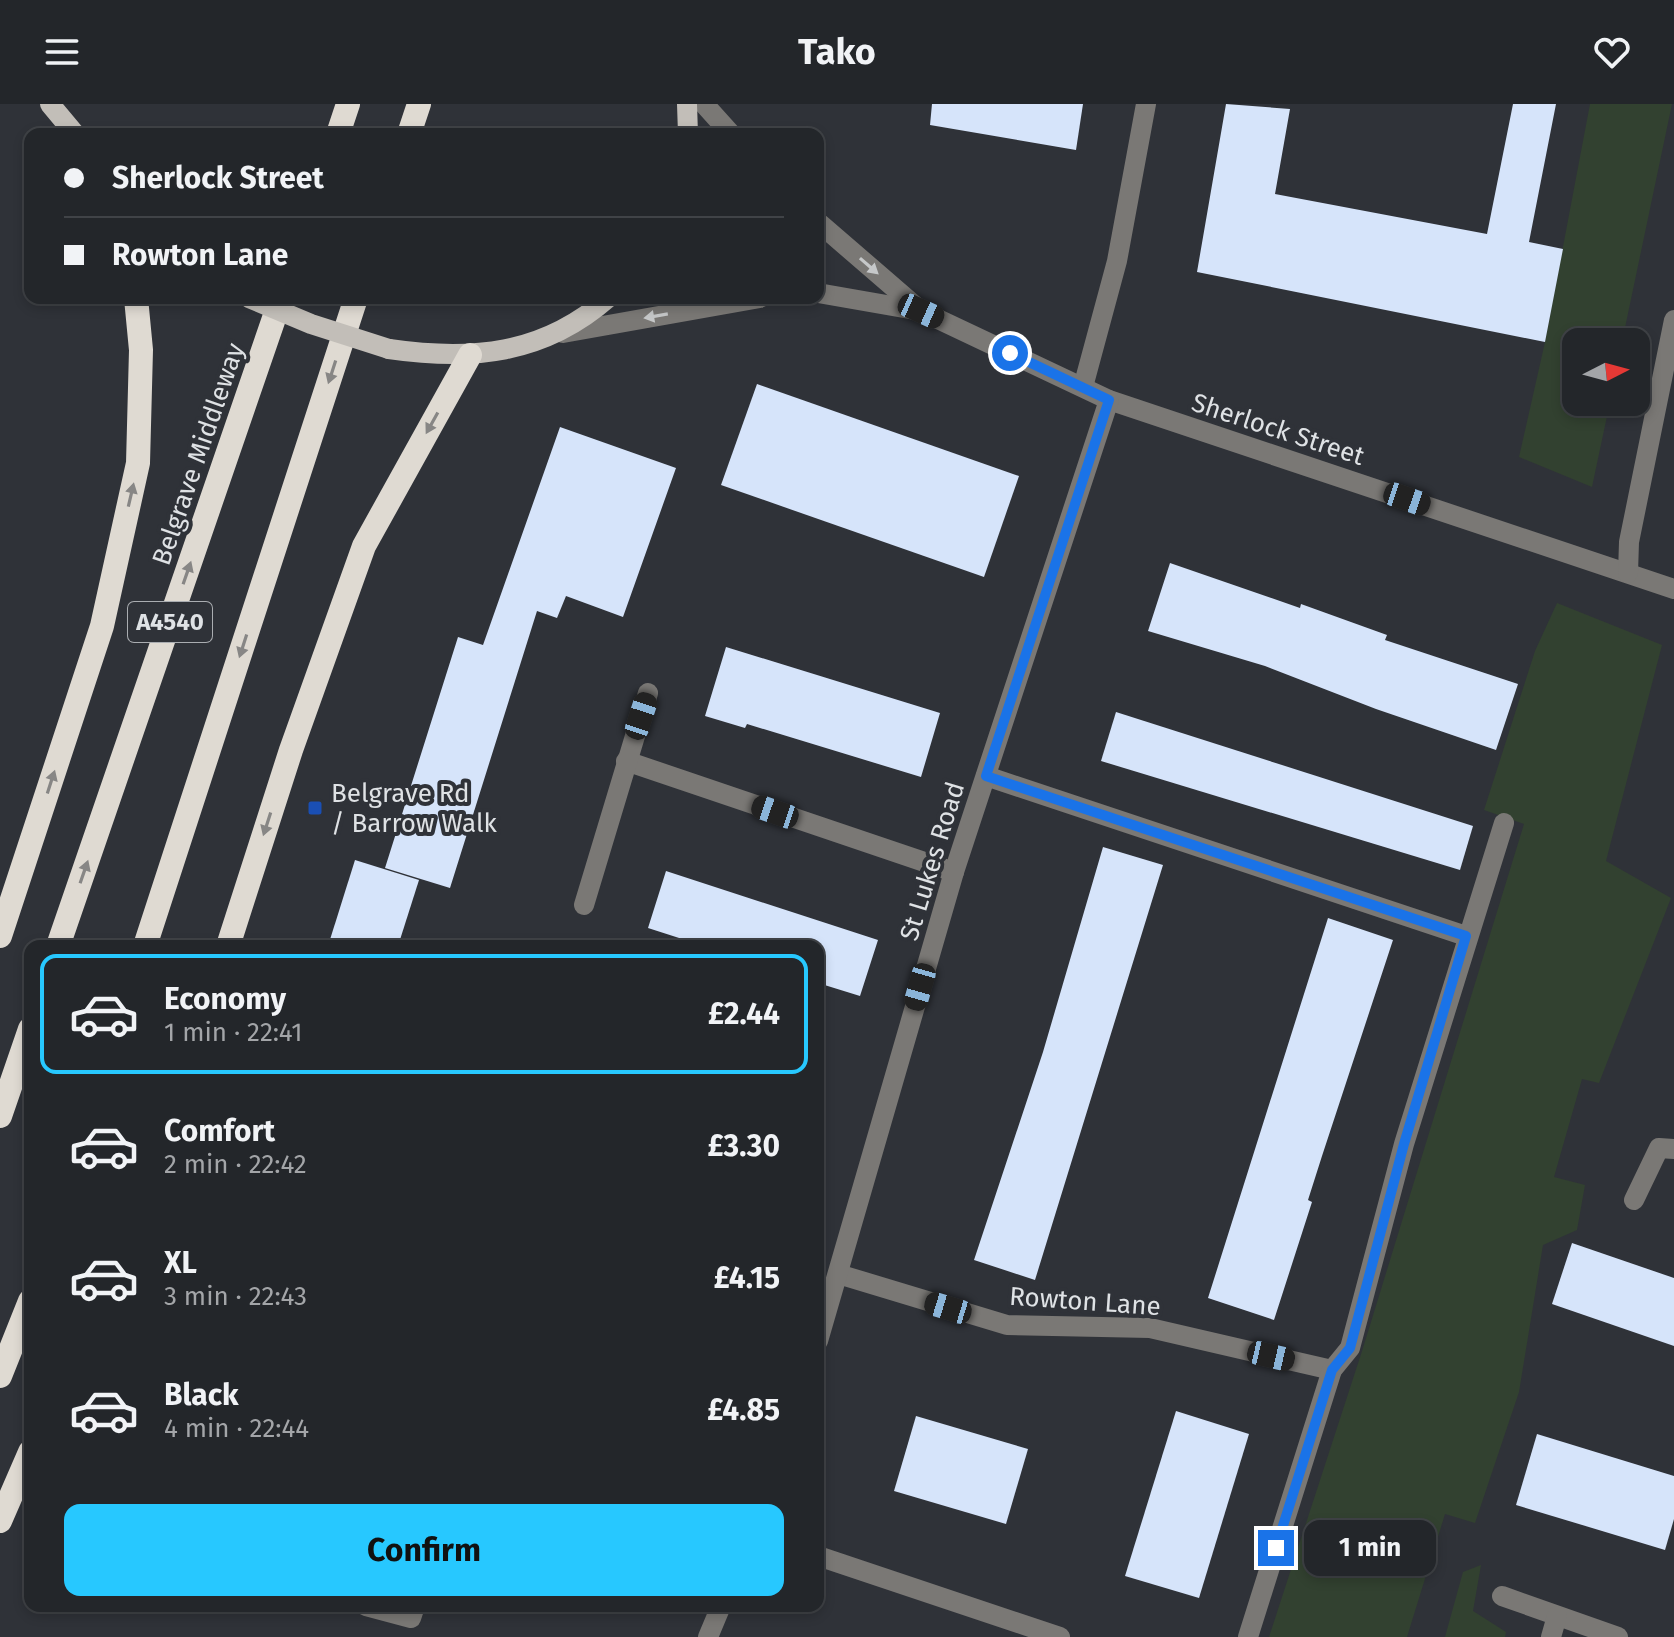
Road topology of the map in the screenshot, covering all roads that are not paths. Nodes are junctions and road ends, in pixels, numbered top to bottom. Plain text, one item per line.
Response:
1 (50, 104) edge
2 (73, 104) edge
3 (348, 104) edge
4 (419, 104) edge
5 (687, 104) edge
6 (704, 104) edge
7 (1146, 104) edge
8 (70, 128) edge
9 (75, 128) edge
10 (340, 128) edge
11 (411, 128) edge
12 (688, 128) edge
13 (726, 128) edge
14 (824, 227) edge
15 (824, 294) edge
16 (137, 304) edge
17 (263, 304) edge
18 (279, 304) edge
19 (354, 304) edge
20 (600, 304) edge
21 (726, 304) edge
22 (921, 311) junction
23 (1674, 320) edge
24 (563, 333) junction
25 (470, 355) junction
26 (1083, 387) junction
27 (1109, 400) junction
28 (1628, 573) junction
29 (1674, 589) edge
30 (648, 693) dead end
31 (626, 761) junction
32 (986, 776) junction
33 (1504, 823) dead end
34 (954, 872) junction
35 (584, 905) dead end
36 (0, 936) edge
37 (1466, 936) junction
38 (60, 940) edge
39 (147, 940) edge
40 (230, 940) edge
41 (24, 1046) edge
42 (0, 1116) edge
43 (1674, 1149) edge
44 (1634, 1200) dead end
45 (838, 1274) junction
46 (24, 1316) edge
47 (824, 1321) edge
48 (1332, 1370) junction
49 (0, 1376) edge
50 (24, 1466) edge
51 (0, 1521) edge
52 (824, 1558) edge
53 (1502, 1596) dead end
54 (388, 1612) edge
55 (413, 1612) edge
56 (718, 1612) edge
57 (1557, 1616) junction
58 (708, 1637) edge
59 (1060, 1637) edge
60 (1248, 1637) edge
61 (1551, 1637) edge
62 (1618, 1637) edge

1 - 8 main road
2 - 9 main road
3 - 10 highway
4 - 11 highway
5 - 12 main road
6 - 13 street
7 - 26 street
14 -> 22 street, Sherlock Street
15 - 22 street, Sherlock Street
36 -> 16 highway
17 - 25 main road, bridge
38 -> 18 highway, Belgrave Middleway / A4540
19 -> 39 highway, A4540
20 - 24 main road
21 -> 24 street
22 - 26 street, Sherlock Street
23 - 28 street
24 - 25 main road
25 -> 40 highway
26 - 27 street, Sherlock Street
27 - 28 street, Sherlock Street
27 - 32 street, St Lukes Road
28 - 29 street, Sherlock Street
30 - 31 street
31 - 34 street
31 - 35 street
32 - 34 street, St Lukes Road
32 - 37 street
33 - 37 street
34 - 45 street, St Lukes Road
37 - 48 street
41 - 42 highway
43 - 44 street
45 - 47 street, St Lukes Road
45 - 48 street, Rowton Lane
46 - 49 highway
48 - 60 street
50 - 51 highway
52 - 59 street
53 - 57 street
54 - 55 street
56 - 58 street
57 - 61 street
57 - 62 street

